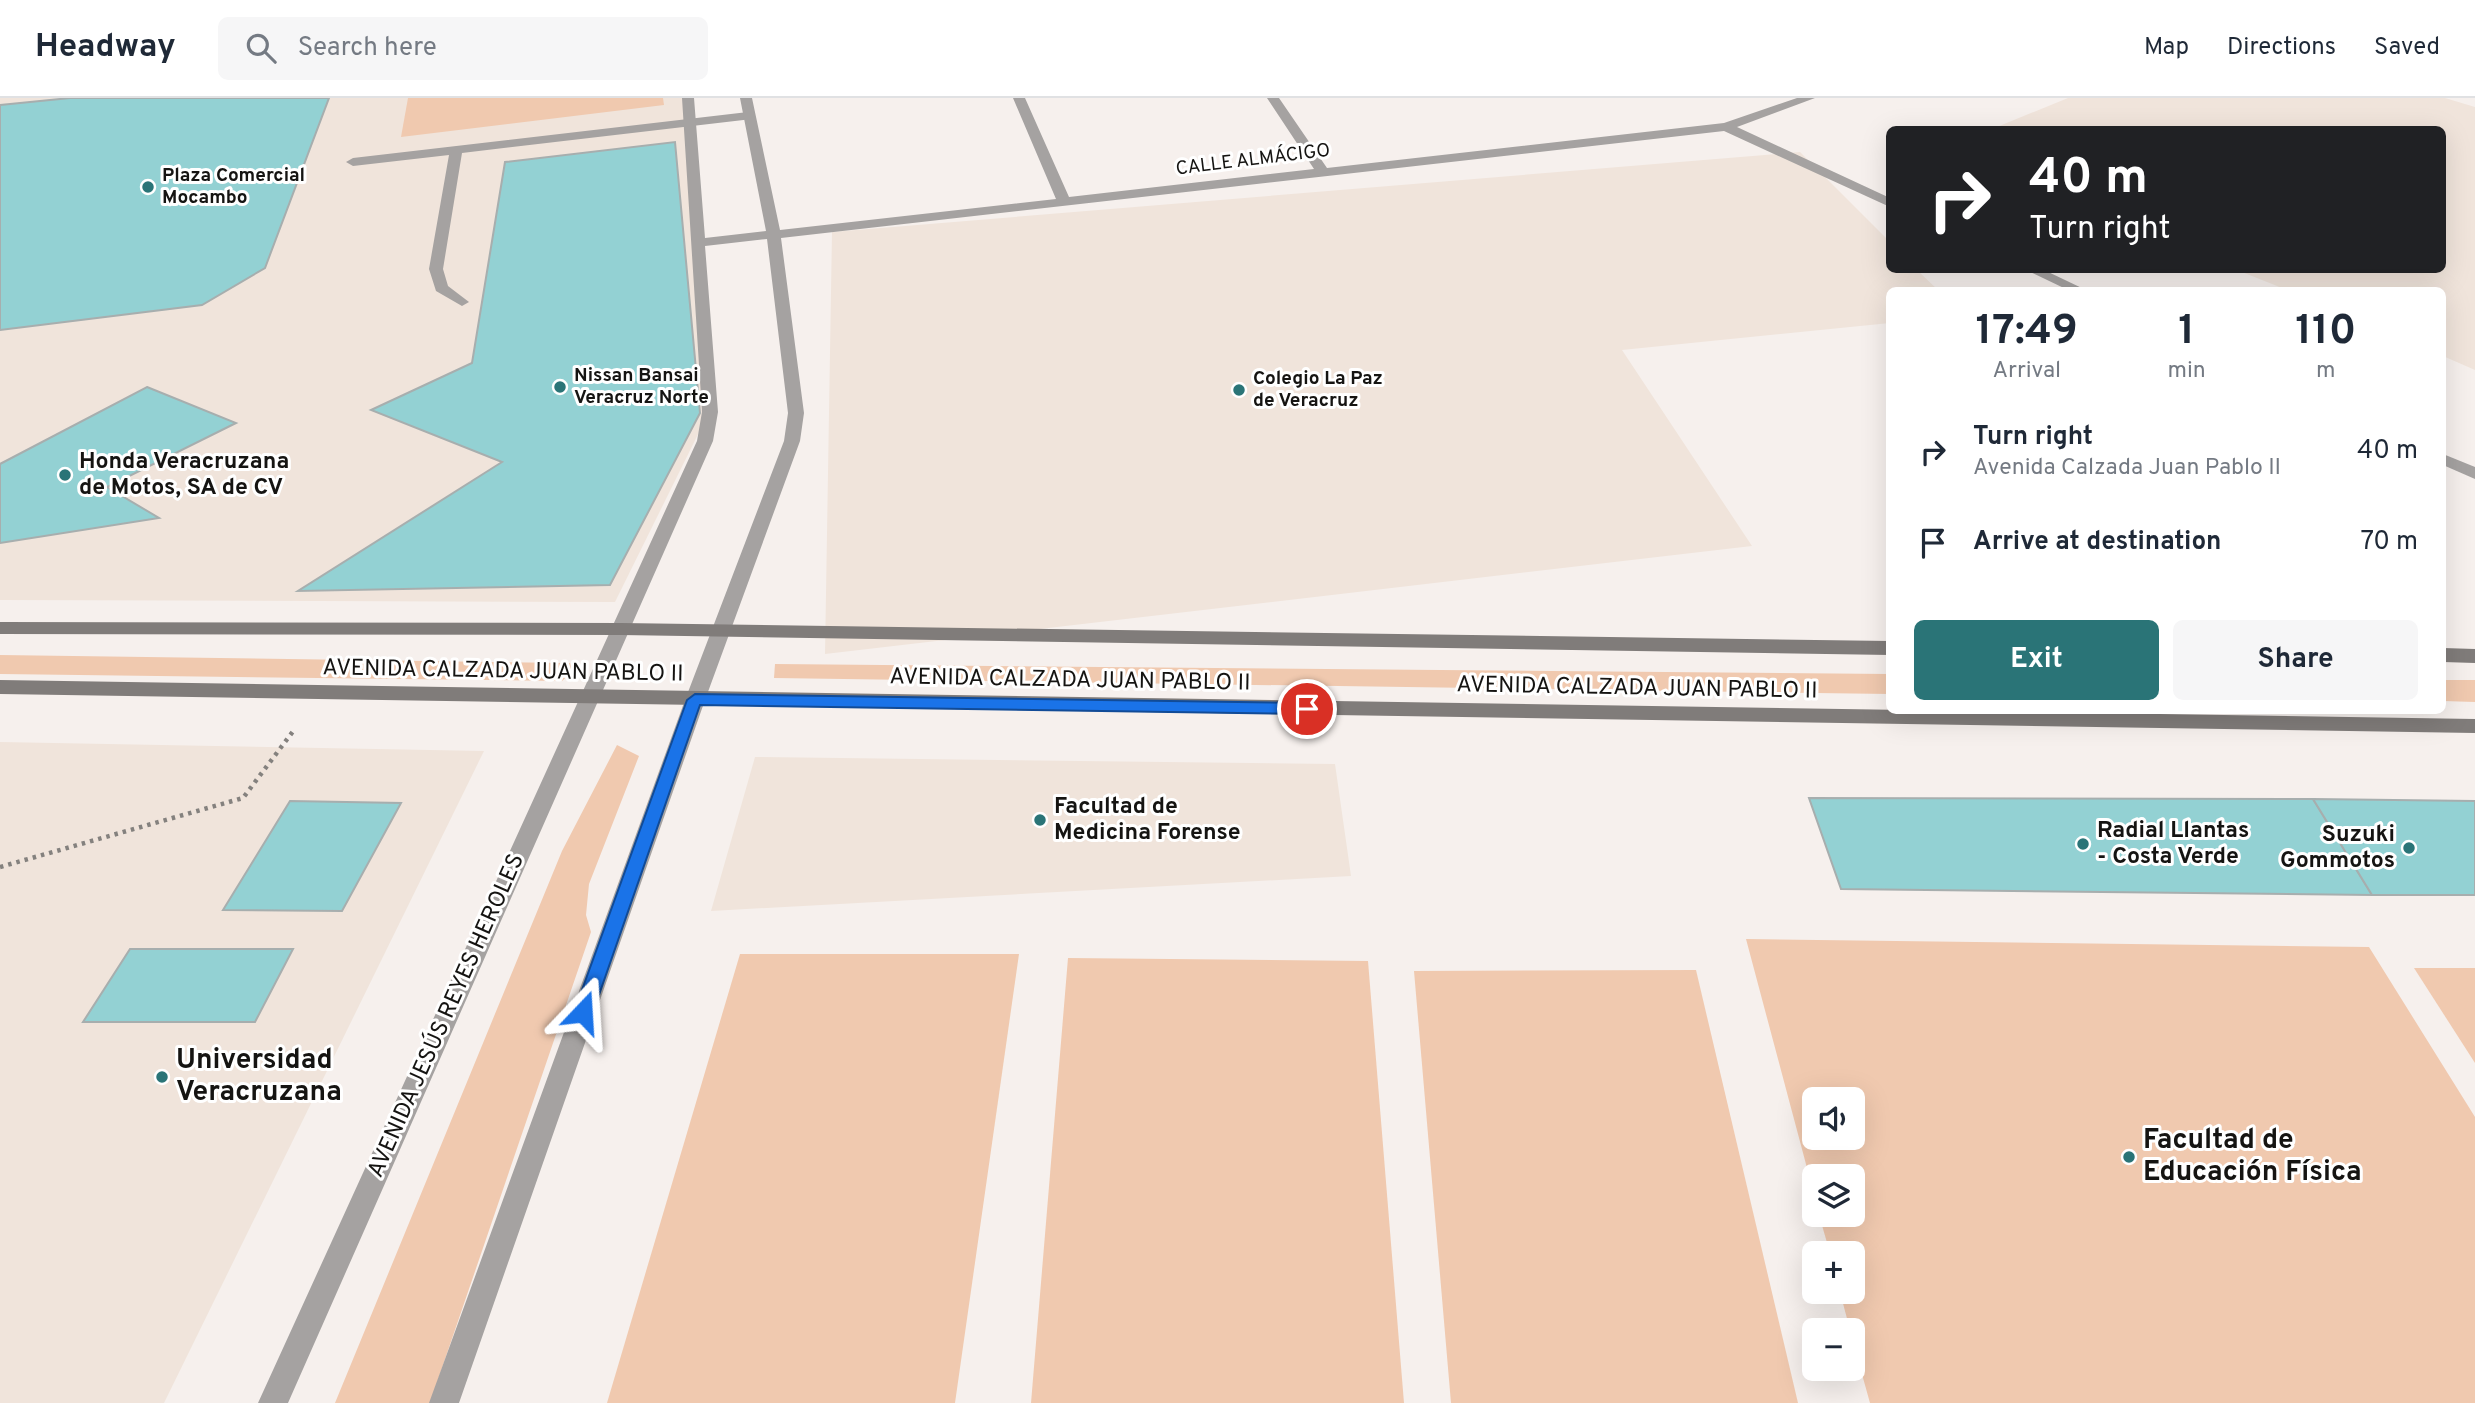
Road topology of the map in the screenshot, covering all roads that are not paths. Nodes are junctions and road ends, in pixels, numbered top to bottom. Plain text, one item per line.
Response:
1 (688, 98) edge
2 (746, 98) edge
3 (1019, 98) edge
4 (1273, 98) edge
5 (1809, 98) edge
6 (748, 116) junction
7 (689, 123) junction
8 (1726, 127) junction
9 (456, 150) junction
10 (353, 162) dead end
11 (1322, 172) junction
12 (1064, 201) junction
13 (1886, 201) edge
14 (774, 235) junction
15 (698, 243) junction
16 (2040, 273) edge
17 (2072, 287) edge
18 (462, 302) dead end
19 (2446, 460) edge
20 (2475, 474) edge
21 (0, 628) edge
22 (621, 629) junction
23 (720, 632) junction
24 (1886, 648) edge
25 (2446, 655) edge
26 (2475, 656) edge
27 (0, 687) edge
28 (592, 697) junction
29 (695, 700) junction
30 (2475, 726) edge
31 (272, 1403) edge
32 (444, 1403) edge

1 - 7 street, AVENIDA JESÚS REYES HEROLES
2 - 6 street
3 - 12 street
4 - 11 street
5 - 8 street, CALLE ALMÁCIGO
6 - 7 street
6 - 14 street
7 - 9 street
7 - 15 street, AVENIDA JESÚS REYES HEROLES
8 - 11 street, CALLE ALMÁCIGO
8 - 13 street
9 - 10 street
9 - 18 street
11 - 12 street, CALLE ALMÁCIGO
12 - 14 street, CALLE ALMÁCIGO
14 - 15 street, CALLE ALMÁCIGO
14 - 23 street
15 - 22 street, AVENIDA JESÚS REYES HEROLES
16 - 17 street
19 - 20 street
21 - 22 main road, AVENIDA CALZADA JUAN PABLO II
22 - 23 main road, AVENIDA CALZADA JUAN PABLO II
22 - 28 street, AVENIDA JESÚS REYES HEROLES
23 - 24 main road, AVENIDA CALZADA JUAN PABLO II
23 - 29 street
25 - 26 main road
27 - 28 main road, AVENIDA CALZADA JUAN PABLO II
28 - 29 main road, AVENIDA CALZADA JUAN PABLO II
28 - 31 street, AVENIDA JESÚS REYES HEROLES
29 - 30 main road, AVENIDA CALZADA JUAN PABLO II
29 - 32 street

